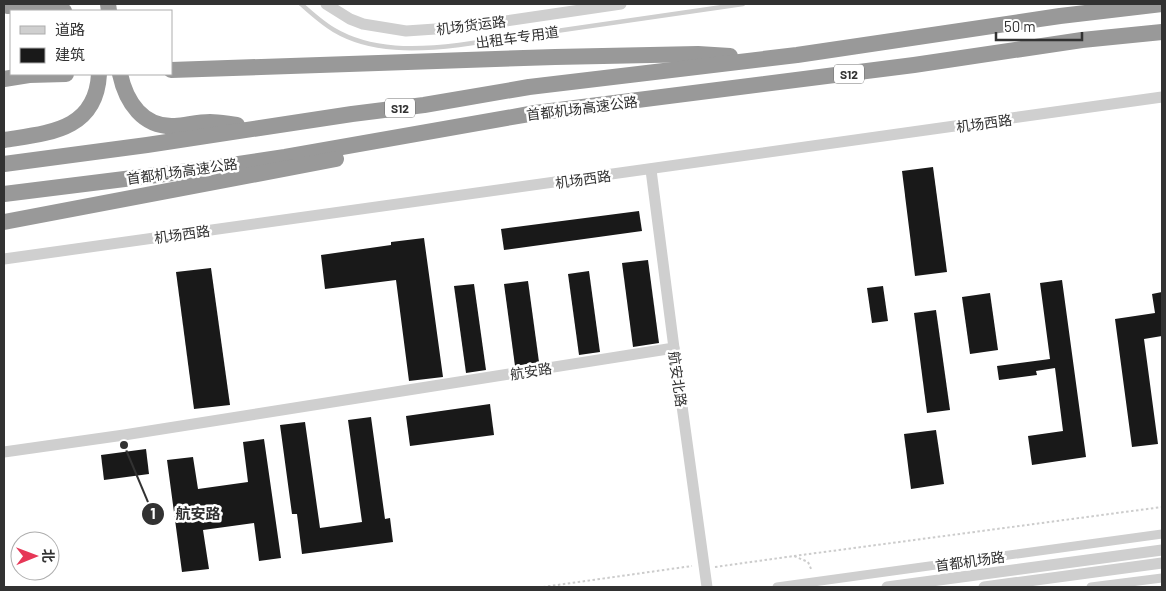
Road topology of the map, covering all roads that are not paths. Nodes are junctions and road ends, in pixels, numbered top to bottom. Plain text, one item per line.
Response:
1 (301, 4) edge
2 (326, 4) edge
3 (621, 4) edge
4 (744, 4) edge
5 (1162, 4) edge
6 (7, 6) dead end
7 (60, 10) edge
8 (1162, 32) edge
9 (798, 55) junction
10 (172, 70) edge
11 (29, 75) edge
12 (99, 75) edge
13 (120, 75) edge
14 (4, 79) edge
15 (1162, 98) edge
16 (535, 113) junction
17 (266, 126) junction
18 (4, 140) edge
19 (4, 164) edge
20 (651, 170) junction
21 (4, 194) edge
22 (4, 222) edge
23 (4, 259) edge
24 (674, 348) junction
25 (4, 452) edge
26 (1162, 534) edge
27 (1162, 550) edge
28 (1162, 563) edge
29 (1162, 578) edge
30 (839, 583) edge
31 (707, 587) edge
32 (777, 587) edge
33 (887, 587) edge
34 (984, 587) edge
35 (1091, 587) edge

1 - 4 lane, 出租车专用道
2 - 3 street, 机场货运路
5 - 9 highway, 首都机场高速公路 / S12
6 - 7 highway
8 - 16 highway, 首都机场高速公路 / S12
9 - 10 highway
9 - 17 highway, 首都机场高速公路 / S12
11 - 14 highway
12 - 18 highway
13 - 17 highway
15 - 20 street, 机场西路
16 - 21 highway, 首都机场高速公路 / S12
16 - 22 highway
17 - 19 highway, 首都机场高速公路 / S12
20 - 23 street, 机场西路
20 - 24 street, 航安北路
24 - 25 street, 航安路
24 - 31 street, 航安北路
26 - 30 street, 首都机场路
27 - 33 street, 首都机场路
28 - 34 street, 首都机场路
29 - 35 street
30 - 32 street, 首都机场路

